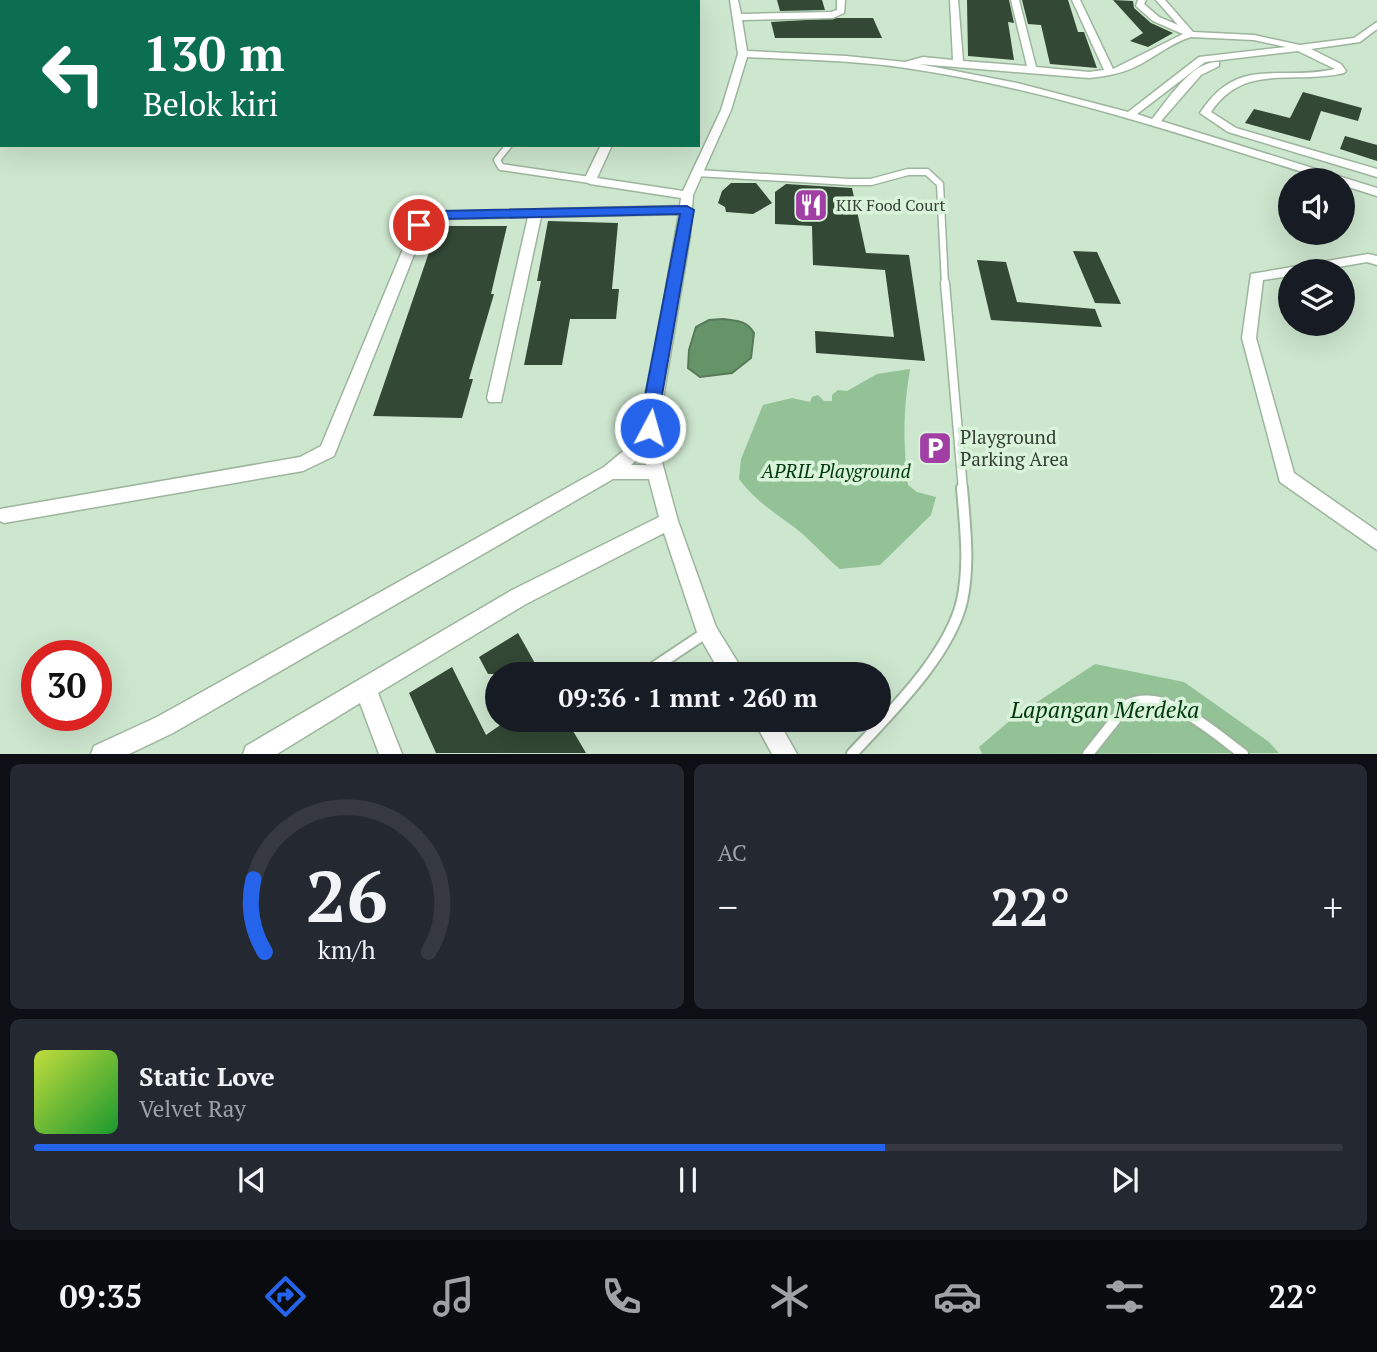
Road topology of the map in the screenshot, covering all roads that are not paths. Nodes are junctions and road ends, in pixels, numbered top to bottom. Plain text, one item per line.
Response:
1 (734, 0) edge
2 (841, 0) edge
3 (954, 0) edge
4 (1015, 0) edge
5 (1076, 0) edge
6 (1142, 0) edge
7 (1160, 0) edge
8 (737, 17) junction
9 (1377, 25) edge
10 (1190, 34) junction
11 (1377, 40) edge
12 (1308, 50) junction
13 (743, 54) junction
14 (958, 62) junction
15 (905, 65) junction
16 (1032, 69) junction
17 (1110, 74) junction
18 (1130, 115) junction
19 (1154, 123) junction
20 (507, 147) edge
21 (606, 147) edge
22 (1299, 168) edge
23 (698, 173) junction
24 (1377, 173) edge
25 (590, 180) junction
26 (1355, 185) edge
27 (1377, 192) edge
28 (687, 202) junction
29 (535, 213) junction
30 (1377, 261) edge
31 (495, 398) dead end
32 (648, 440) junction
33 (610, 472) junction
34 (657, 472) junction
35 (4, 515) dead end
36 (669, 521) junction
37 (1377, 542) edge
38 (707, 632) junction
39 (662, 662) edge
40 (726, 662) edge
41 (365, 687) junction
42 (772, 732) edge
43 (102, 754) edge
44 (254, 754) edge
45 (391, 754) edge
46 (786, 754) edge
47 (852, 754) edge
48 (1088, 754) edge
49 (1242, 754) edge

1 - 8 street
2 - 8 street
3 - 14 street
4 - 16 street
5 - 17 street
6 - 10 street
7 - 10 street
8 - 13 street
9 - 12 street
10 - 12 street
10 - 17 street
11 - 12 street
12 - 18 street
12 - 19 street
12 - 24 street
13 - 15 street
13 - 23 street
14 - 15 street
14 - 16 street
15 - 18 street
16 - 17 street
18 - 19 street
19 - 22 street
20 - 25 lane
21 - 25 street
23 - 28 street
23 - 47 lane
25 - 28 street
26 - 27 street
28 - 29 street
28 - 32 street
29 - 31 street
29 - 35 street
30 - 37 street
32 - 33 street
32 - 34 street
33 - 34 street
33 - 43 street
34 - 36 street
36 - 38 street
36 - 41 street
38 - 39 lane
38 - 40 street
41 - 44 street
41 - 45 street
42 - 46 street
48 - 49 lane

